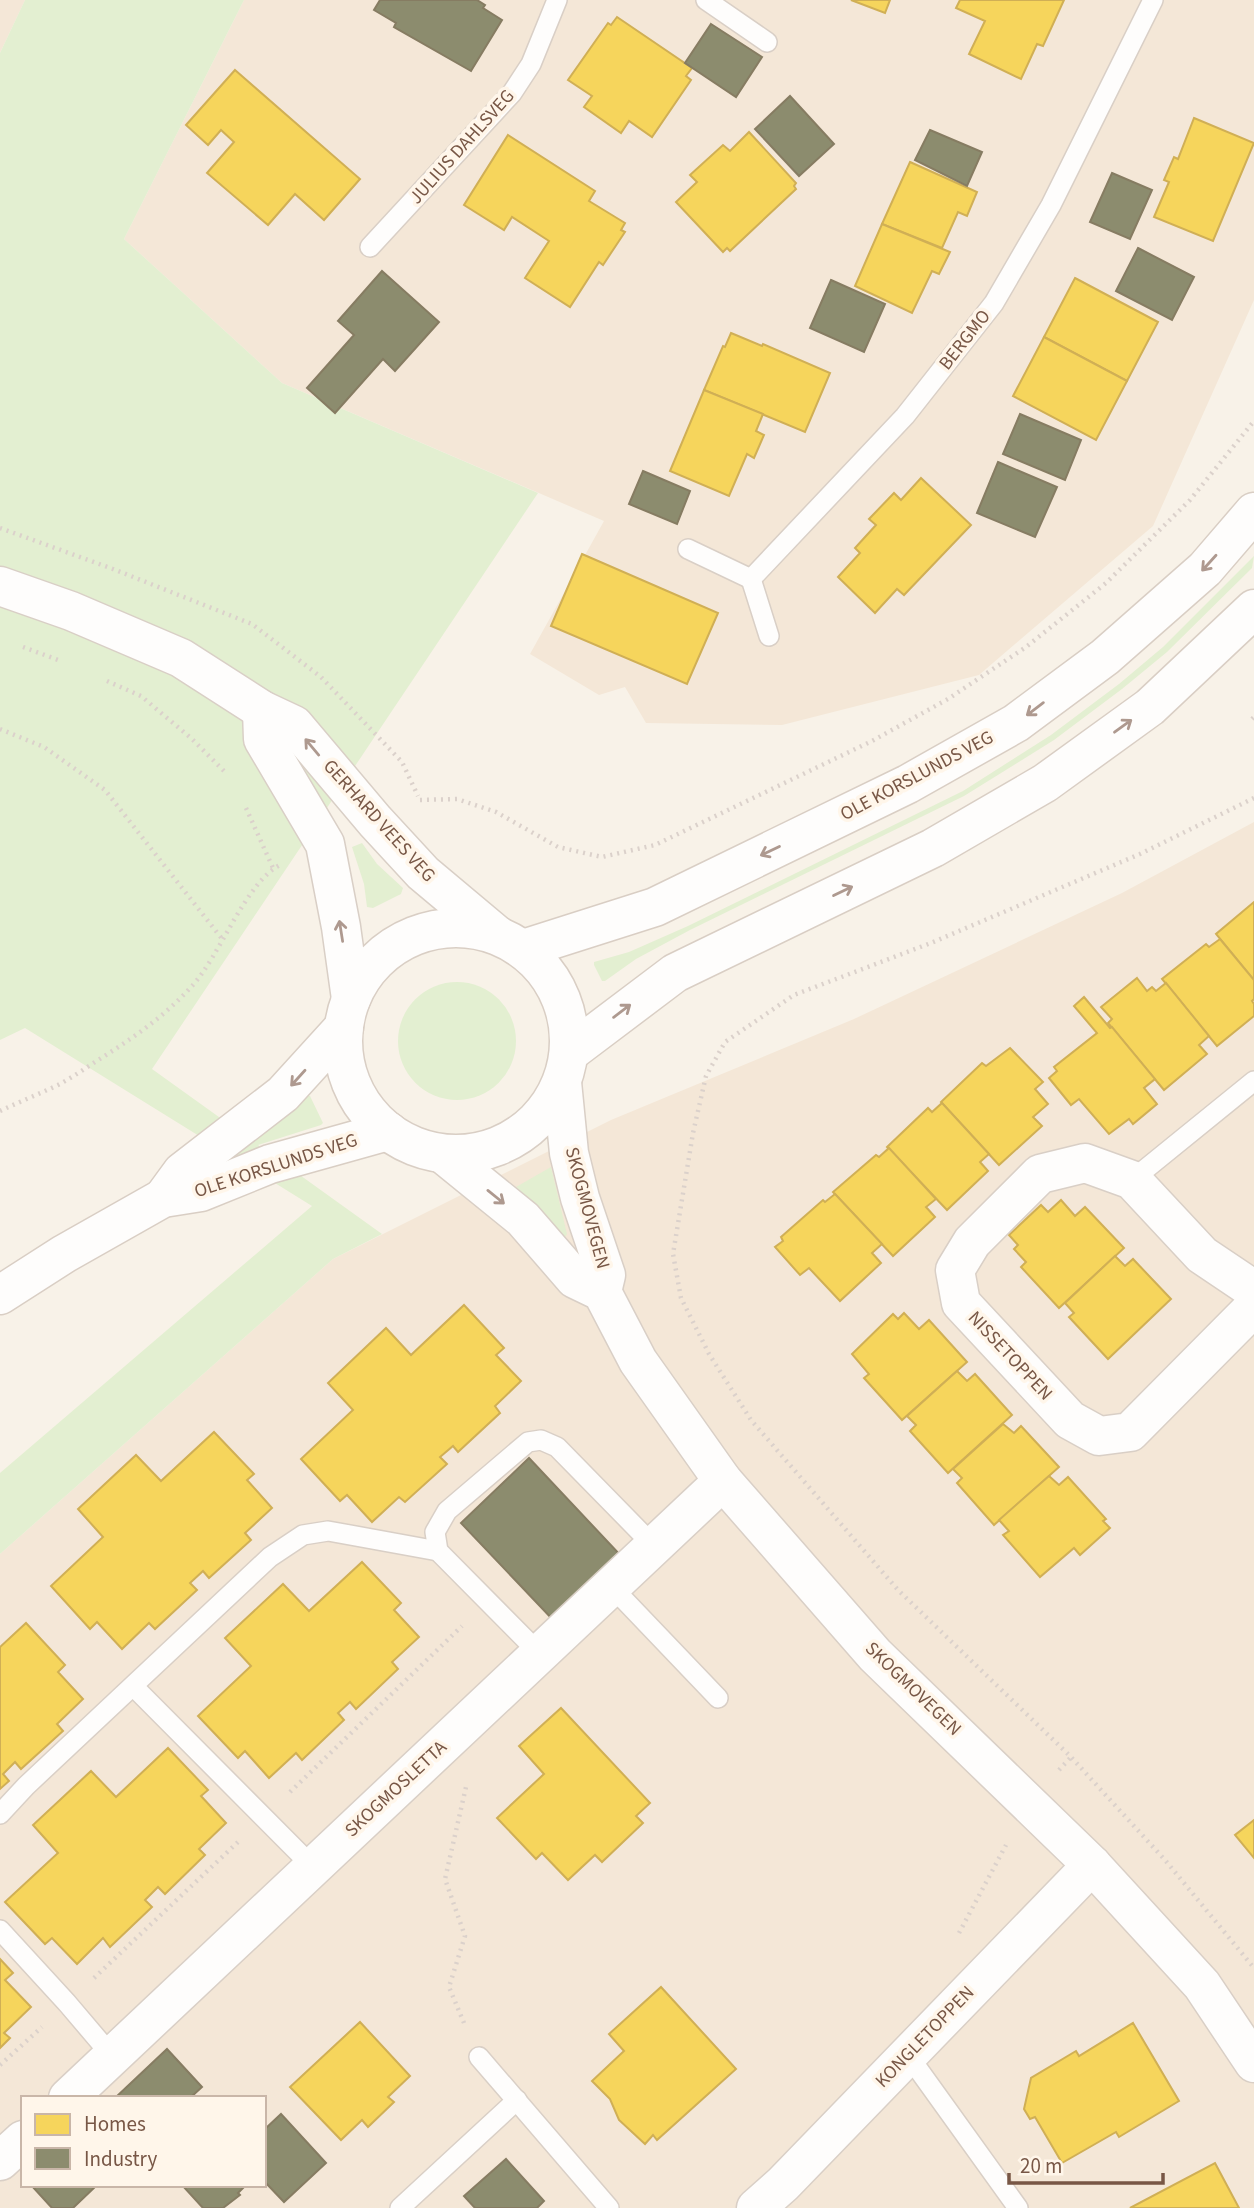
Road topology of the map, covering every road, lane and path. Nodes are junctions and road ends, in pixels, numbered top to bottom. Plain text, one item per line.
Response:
1 (557, 0) edge
2 (706, 0) edge
3 (1153, 0) edge
4 (767, 43) dead end
5 (370, 247) dead end
6 (1254, 421) edge
7 (1254, 512) edge
8 (688, 549) dead end
9 (751, 579) junction
10 (0, 586) edge
11 (1254, 609) edge
12 (769, 636) dead end
13 (13, 643) dead end
14 (63, 662) dead end
15 (98, 676) dead end
16 (262, 710) junction
17 (0, 729) edge
18 (234, 782) dead end
19 (245, 806) dead end
20 (375, 821) junction
21 (325, 844) junction
22 (273, 868) junction
23 (223, 940) junction
24 (510, 942) junction
25 (347, 1013) junction
26 (565, 1068) junction
27 (1254, 1081) edge
28 (0, 1111) edge
29 (388, 1131) junction
30 (443, 1153) junction
31 (1132, 1180) junction
32 (163, 1198) junction
33 (1254, 1290) edge
34 (602, 1292) junction
35 (0, 1295) edge
36 (1254, 1307) edge
37 (723, 1480) junction
38 (654, 1546) junction
39 (438, 1551) junction
40 (611, 1586) junction
41 (540, 1654) junction
42 (134, 1687) junction
43 (718, 1698) dead end
44 (456, 1733) junction
45 (1071, 1757) dead end
46 (1030, 1802) junction
47 (0, 1814) edge
48 (1092, 1865) junction
49 (313, 1867) junction
50 (0, 1930) edge
51 (974, 1986) junction
52 (908, 2055) junction
53 (112, 2056) junction
54 (479, 2057) joint
55 (1254, 2063) edge
56 (70, 2096) edge
57 (517, 2100) junction
58 (21, 2142) edge
59 (0, 2161) edge
60 (400, 2208) edge
61 (609, 2208) edge
62 (756, 2208) edge
63 (1018, 2208) edge

1 - 5 lane, JULIUS DAHLSVEG
2 - 4 lane
3 - 9 lane, BERGMO
6 - 20 path
7 -> 24 street, OLE KORSLUNDS VEG
8 - 9 lane
9 - 12 lane
10 - 16 street, GERHARD VEES VEG
26 -> 11 street
13 - 14 path
15 - 18 path
20 -> 16 street, GERHARD VEES VEG
16 - 21 street
17 - 23 path
19 - 22 path
20 - 24 street, GERHARD VEES VEG
21 - 22 path
25 -> 21 street
22 - 23 path
23 - 28 path
24 - 25 street
24 - 26 street
25 - 29 street
25 -> 32 street, OLE KORSLUNDS VEG
26 - 30 street
26 - 34 street, SKOGMOVEGEN
27 - 31 lane
29 - 30 street
29 - 32 street, OLE KORSLUNDS VEG
30 -> 34 street, SKOGMOVEGEN
31 - 33 street, NISSETOPPEN
31 - 36 street, NISSETOPPEN
32 - 35 street, OLE KORSLUNDS VEG
34 - 37 street, SKOGMOVEGEN
37 - 38 street, SKOGMOSLETTA
37 - 46 street, SKOGMOVEGEN
38 - 39 lane
38 - 40 street, SKOGMOSLETTA
39 - 41 lane
39 - 42 lane
40 - 41 street, SKOGMOSLETTA
40 - 43 lane
41 - 44 street, SKOGMOSLETTA
42 - 47 lane
42 - 49 lane
44 - 49 street, SKOGMOSLETTA
44 - 54 path
45 - 46 path
46 - 48 street, SKOGMOVEGEN
46 - 51 path
48 - 51 street, KONGLETOPPEN
48 - 55 street, SKOGMOVEGEN
49 - 53 street, SKOGMOSLETTA
50 - 53 lane
51 - 52 street, KONGLETOPPEN
52 - 62 street, KONGLETOPPEN
52 - 63 lane
53 - 56 street, SKOGMOSLETTA
54 - 57 lane
57 - 60 lane
57 - 61 lane
58 - 59 street

